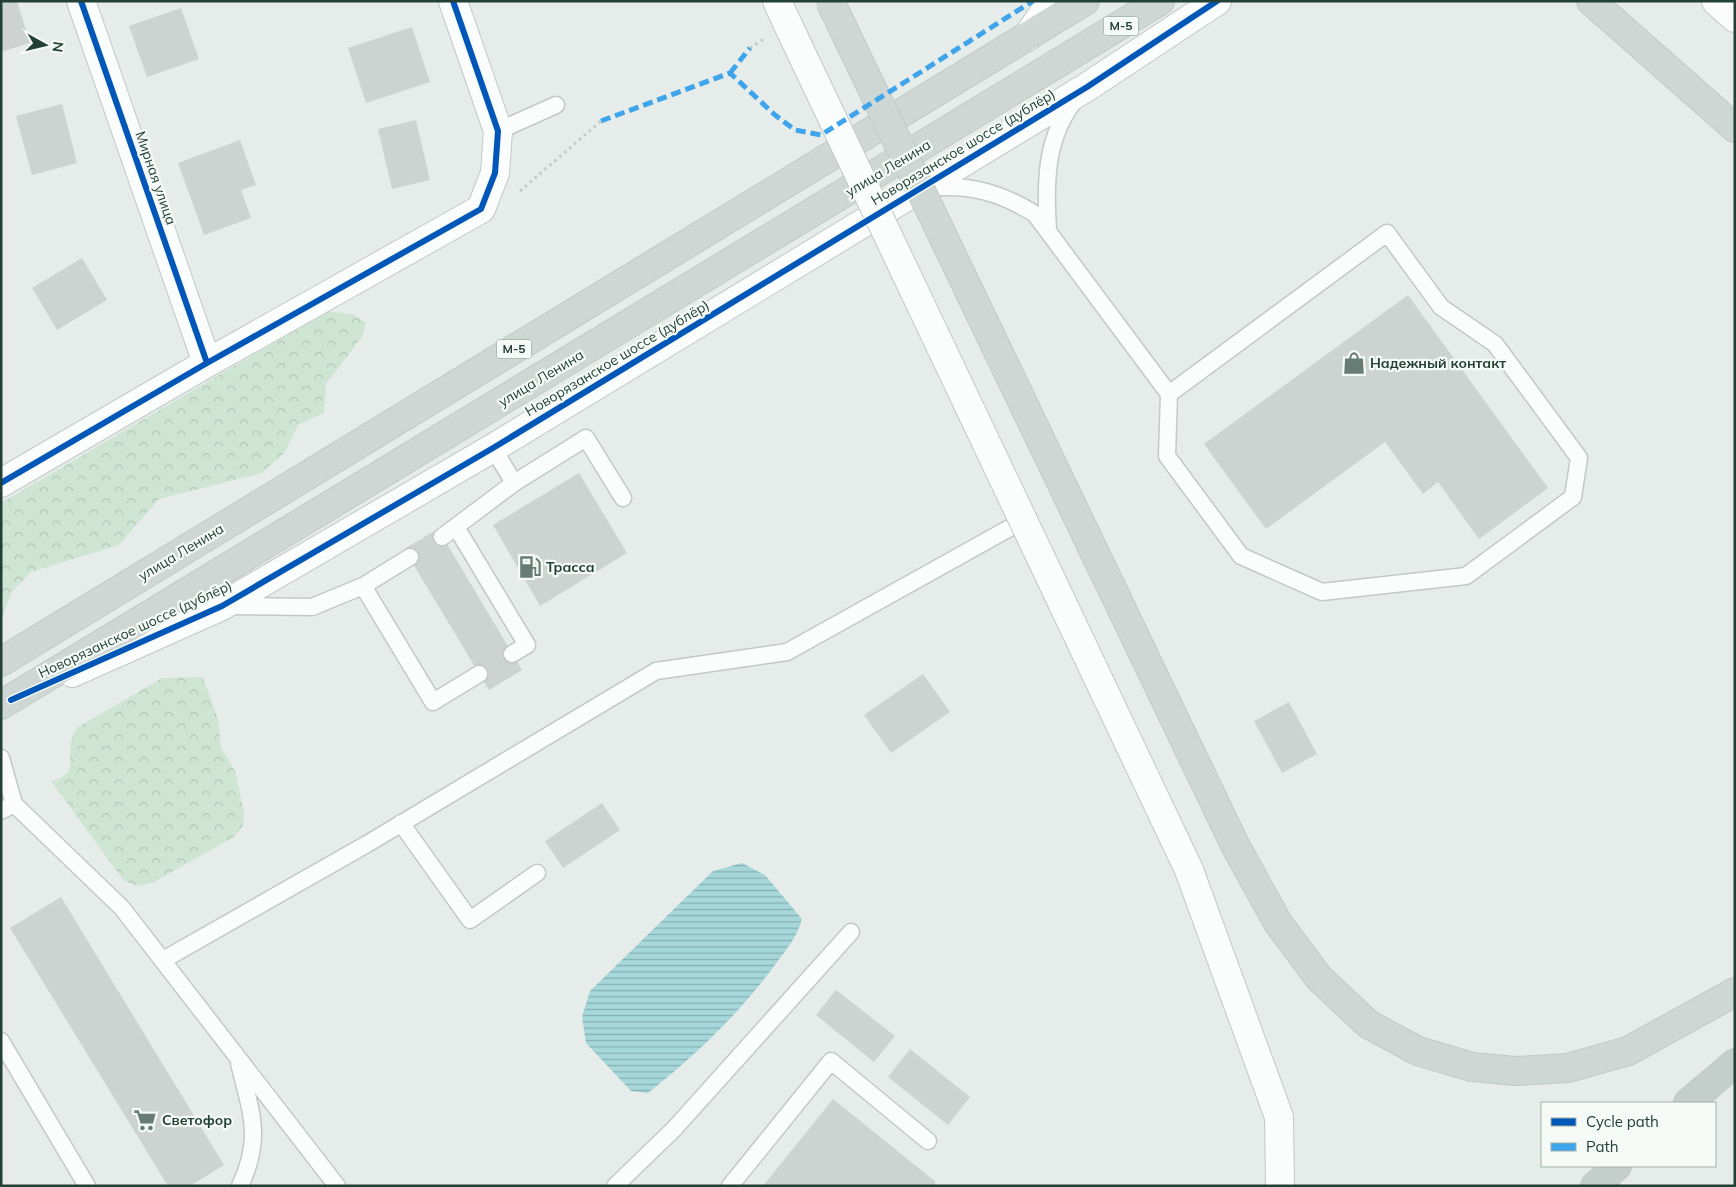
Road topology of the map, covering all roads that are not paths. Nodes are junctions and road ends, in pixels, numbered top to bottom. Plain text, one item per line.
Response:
1 (81, 1) edge
2 (453, 1) edge
3 (830, 1) edge
4 (1052, 1) edge
5 (1085, 1) edge
6 (1160, 1) edge
7 (1217, 1) edge
8 (1591, 1) edge
9 (1716, 1) edge
10 (782, 13) edge
11 (1735, 18) edge
12 (1026, 38) junction
13 (1088, 86) junction
14 (556, 105) dead end
15 (1735, 128) edge
16 (498, 131) junction
17 (918, 189) junction
18 (1048, 230) junction
19 (207, 363) junction
20 (1168, 394) junction
21 (493, 448) junction
22 (1, 483) edge
23 (514, 483) junction
24 (623, 498) dead end
25 (1015, 525) dead end
26 (456, 527) junction
27 (442, 537) dead end
28 (410, 558) dead end
29 (363, 586) junction
30 (222, 606) junction
31 (512, 654) dead end
32 (1, 662) edge
33 (479, 674) dead end
34 (6, 702) edge
35 (1, 758) edge
36 (7, 808) edge
37 (401, 823) junction
38 (537, 873) dead end
39 (851, 932) dead end
40 (163, 960) junction
41 (1735, 992) edge
42 (1, 1041) edge
43 (238, 1056) junction
44 (1735, 1063) edge
45 (1689, 1102) edge
46 (928, 1141) dead end
47 (1616, 1167) edge
48 (87, 1186) edge
49 (240, 1186) edge
50 (338, 1186) edge
51 (614, 1186) edge
52 (730, 1186) edge
53 (1280, 1186) edge
54 (1595, 1186) edge

1 - 19 street, Мирная улица
2 - 16 street
3 - 41 main road, bridge
4 - 12 street
5 - 12 main road, М-5
6 - 34 main road, улица Ленина / М-5
7 - 13 street, Новорязанское шоссе (дублёр)
8 - 15 main road
9 - 11 street
10 - 53 street, bridge
12 - 32 main road, улица Ленина / М-5
13 - 17 street, Новорязанское шоссе (дублёр)
13 - 18 lane
14 - 16 lane
16 - 19 street
17 - 18 lane
17 - 21 street, Новорязанское шоссе (дублёр)
18 - 20 lane
19 - 22 street
20 - 20 lane
21 - 23 lane
21 - 30 street, Новорязанское шоссе (дублёр)
23 - 24 lane
23 - 26 lane
25 - 37 lane
26 - 27 lane
26 - 31 lane
28 - 29 lane
29 - 30 lane
29 - 33 lane
30 - 34 street, Новорязанское шоссе (дублёр)
35 - 36 lane
36 - 40 lane
37 - 38 lane
37 - 40 lane
39 - 51 lane
40 - 43 lane
42 - 48 lane
43 - 49 lane
43 - 50 lane
44 - 45 highway
46 - 52 lane
47 - 54 highway

